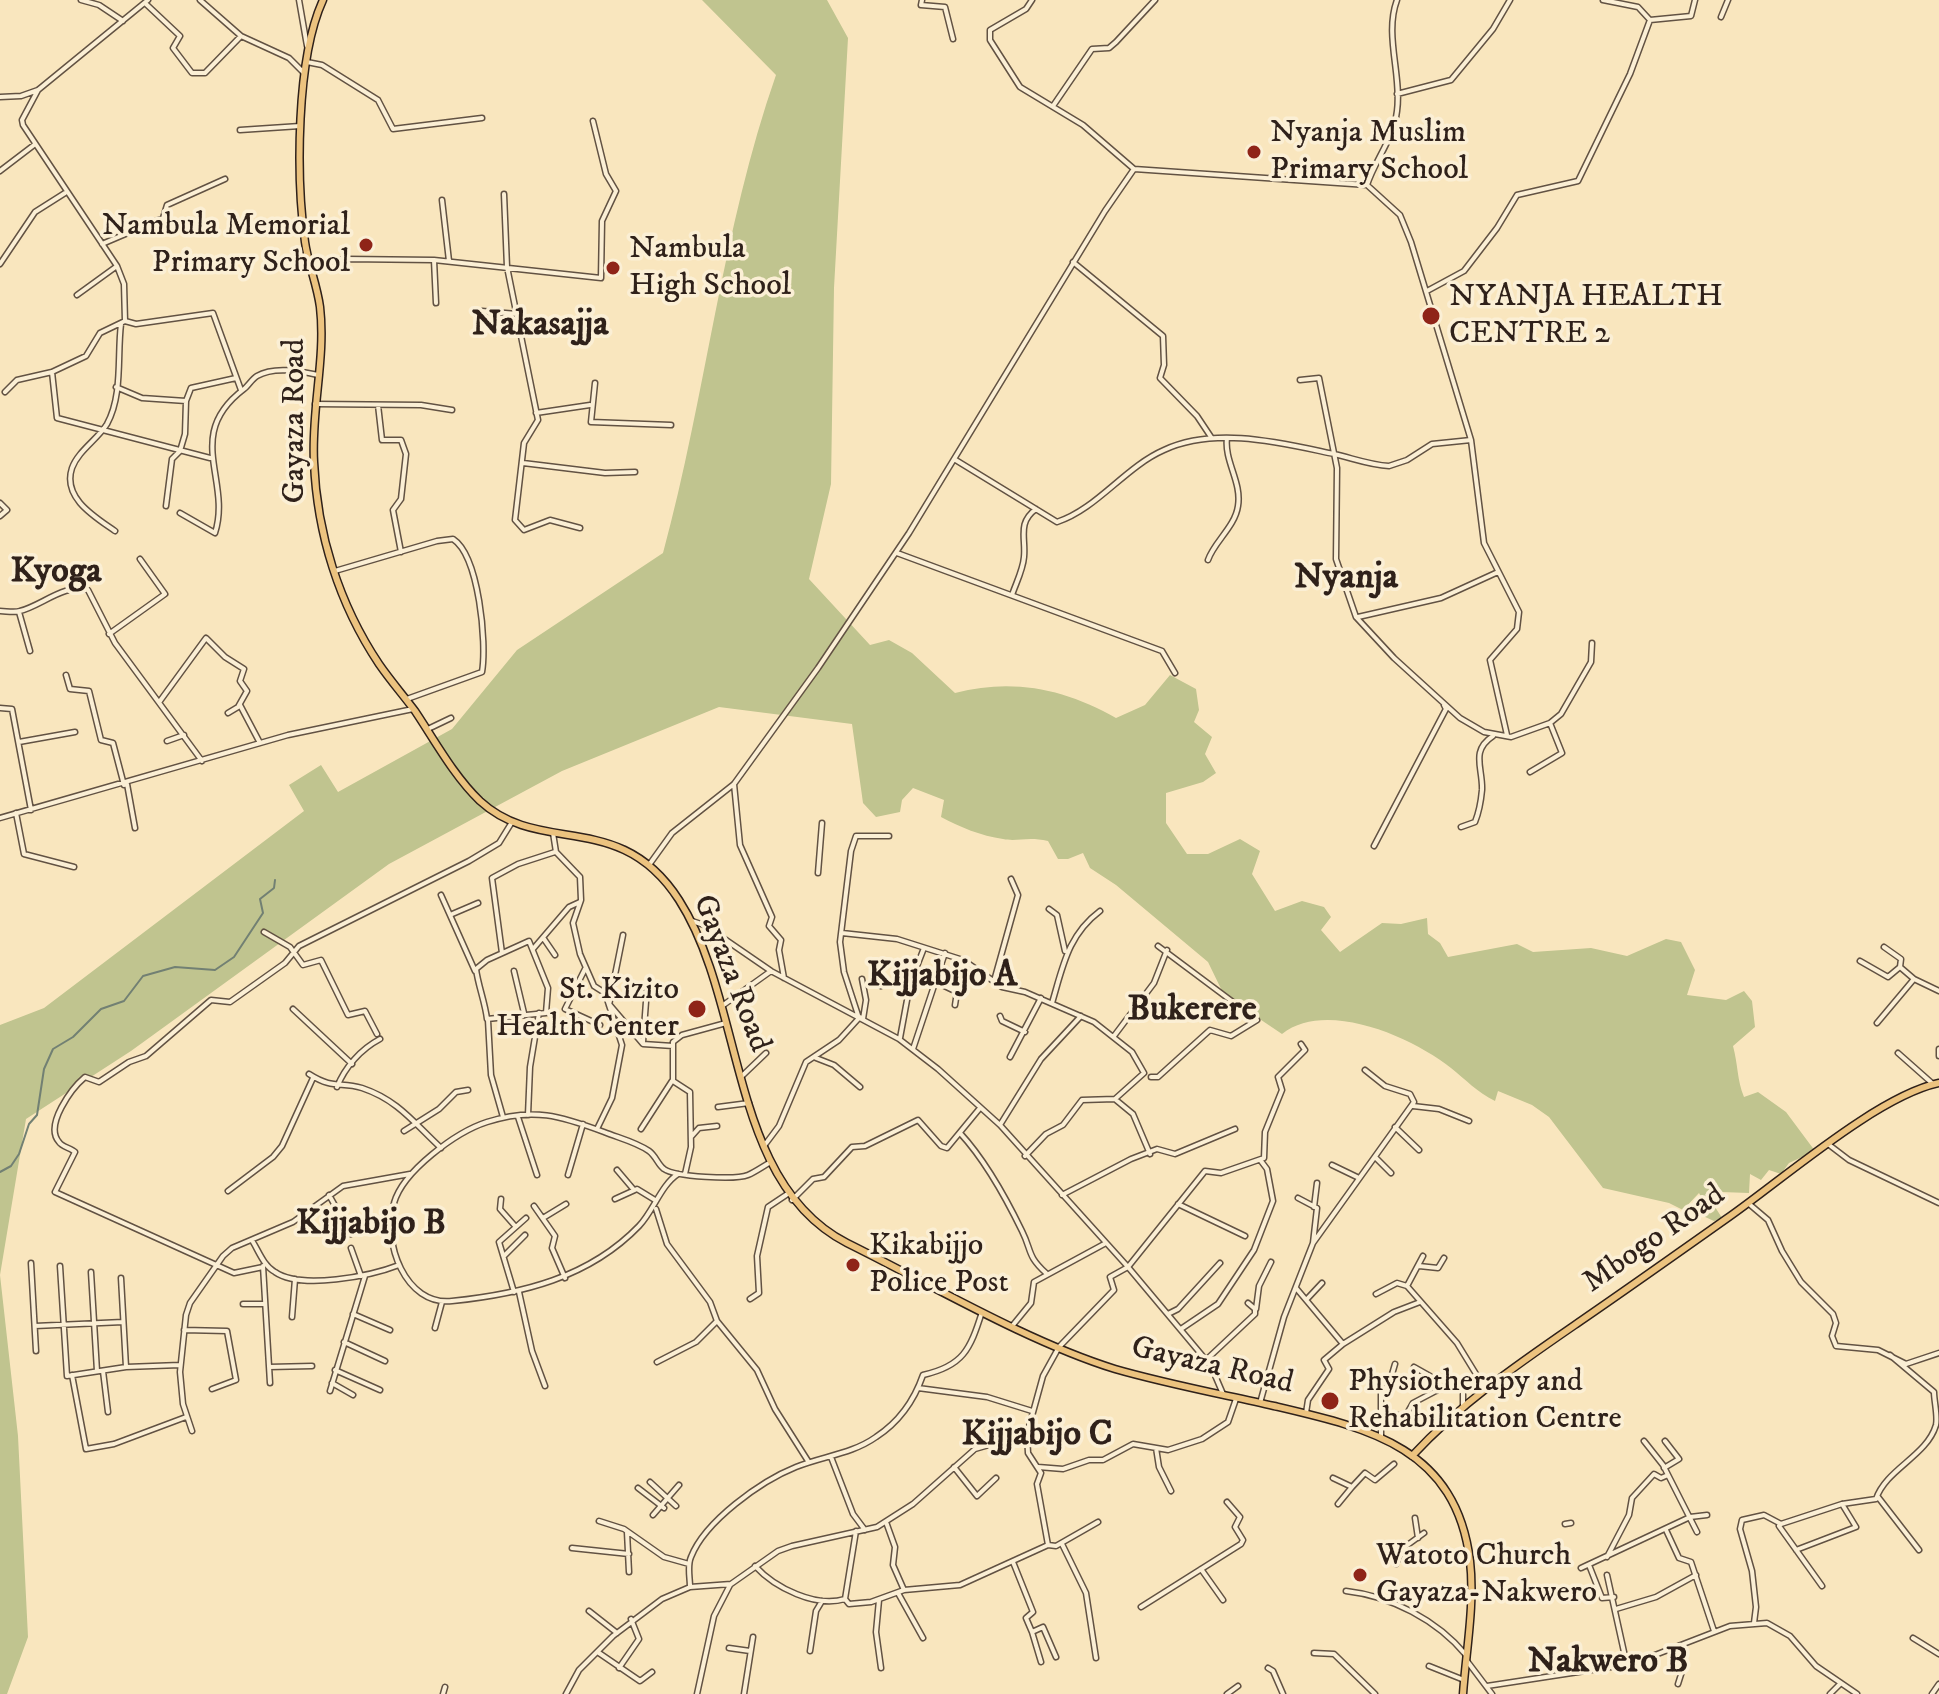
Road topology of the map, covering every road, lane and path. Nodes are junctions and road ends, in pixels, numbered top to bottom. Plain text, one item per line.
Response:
1 (81, 0) edge
2 (200, 0) edge
3 (299, 0) edge
4 (323, 0) edge
5 (922, 0) edge
6 (1038, 0) edge
7 (1155, 0) edge
8 (1397, 0) edge
9 (1510, 0) edge
10 (1603, 0) edge
11 (1695, 0) edge
12 (1728, 0) edge
13 (146, 2) edge
14 (1032, 2) edge
15 (1628, 2) edge
16 (1721, 17) dead end
17 (1650, 20) junction
18 (123, 21) junction
19 (241, 36) junction
20 (953, 39) dead end
21 (307, 46) junction
22 (304, 61) junction
23 (303, 72) junction
24 (38, 90) junction
25 (1397, 94) junction
26 (0, 97) edge
27 (1053, 106) junction
28 (482, 118) dead end
29 (593, 121) dead end
30 (302, 126) junction
31 (240, 130) dead end
32 (34, 145) junction
33 (1134, 169) junction
34 (0, 171) edge
35 (225, 179) dead end
36 (1367, 185) junction
37 (65, 193) junction
38 (504, 194) dead end
39 (442, 200) dead end
40 (102, 244) junction
41 (434, 260) junction
42 (449, 261) junction
43 (1073, 262) junction
44 (0, 264) edge
45 (310, 265) junction
46 (117, 266) junction
47 (507, 267) junction
48 (1427, 291) junction
49 (77, 295) dead end
50 (436, 303) dead end
51 (482, 311) dead end
52 (517, 314) junction
53 (123, 322) junction
54 (52, 372) junction
55 (318, 375) junction
56 (236, 378) junction
57 (1300, 380) dead end
58 (595, 383) dead end
59 (116, 387) junction
60 (241, 390) junction
61 (5, 392) dead end
62 (186, 401) junction
63 (315, 404) junction
64 (378, 405) junction
65 (590, 405) junction
66 (452, 410) dead end
67 (536, 413) junction
68 (671, 425) dead end
69 (102, 429) junction
70 (1211, 437) junction
71 (1227, 438) junction
72 (1471, 440) junction
73 (181, 449) junction
74 (1334, 454) junction
75 (210, 458) junction
76 (954, 459) junction
77 (523, 463) junction
78 (635, 472) dead end
79 (0, 503) edge
80 (166, 506) dead end
81 (1036, 509) junction
82 (180, 513) dead end
83 (0, 516) edge
84 (580, 528) dead end
85 (115, 531) dead end
86 (401, 552) junction
87 (897, 553) junction
88 (140, 559) dead end
89 (1208, 560) dead end
90 (333, 572) junction
91 (1498, 572) junction
92 (1012, 595) junction
93 (0, 611) edge
94 (19, 612) junction
95 (1356, 617) junction
96 (109, 634) junction
97 (1592, 643) dead end
98 (30, 651) dead end
99 (1175, 673) dead end
100 (66, 675) dead end
101 (406, 700) junction
102 (160, 701) junction
103 (1444, 703) junction
104 (240, 705) junction
105 (0, 708) edge
106 (413, 709) junction
107 (228, 713) dead end
108 (451, 718) dead end
109 (1550, 723) junction
110 (427, 730) junction
111 (75, 732) dead end
112 (184, 735) junction
113 (1495, 735) junction
114 (1507, 735) junction
115 (167, 741) dead end
116 (19, 742) junction
117 (260, 743) junction
118 (202, 761) junction
119 (1530, 772) dead end
120 (126, 784) junction
121 (734, 784) junction
122 (31, 810) junction
123 (16, 813) junction
124 (0, 818) edge
125 (512, 822) junction
126 (822, 823) dead end
127 (1461, 827) dead end
128 (135, 828) dead end
129 (553, 831) junction
130 (889, 836) dead end
131 (1374, 846) dead end
132 (556, 852) junction
133 (649, 866) junction
134 (74, 867) dead end
135 (818, 873) dead end
136 (1011, 879) dead end
137 (441, 895) dead end
138 (580, 902) junction
139 (478, 903) dead end
140 (1049, 909) dead end
141 (1100, 911) dead end
142 (450, 915) junction
143 (689, 920) junction
144 (264, 932) dead end
145 (842, 933) junction
146 (623, 935) dead end
147 (544, 939) junction
148 (1158, 946) dead end
149 (1884, 947) dead end
150 (924, 948) junction
151 (533, 949) junction
152 (1167, 950) junction
153 (293, 951) junction
154 (502, 953) junction
155 (945, 953) junction
156 (1065, 953) junction
157 (555, 955) dead end
158 (1860, 961) dead end
159 (1900, 967) junction
160 (586, 969) junction
161 (514, 971) dead end
162 (771, 971) junction
163 (476, 974) junction
164 (784, 978) junction
165 (862, 979) dead end
166 (1914, 979) junction
167 (934, 981) junction
168 (881, 986) dead end
169 (1002, 987) junction
170 (647, 988) dead end
171 (909, 988) junction
172 (1939, 991) edge
173 (1041, 998) junction
174 (1052, 1003) junction
175 (608, 1004) junction
176 (955, 1005) dead end
177 (720, 1007) junction
178 (293, 1009) dead end
179 (524, 1013) junction
180 (539, 1013) junction
181 (1082, 1015) junction
182 (1000, 1016) dead end
183 (860, 1017) junction
184 (487, 1019) junction
185 (728, 1023) junction
186 (1877, 1023) dead end
187 (600, 1025) dead end
188 (1025, 1032) junction
189 (1114, 1036) junction
190 (899, 1039) junction
191 (643, 1044) junction
192 (1301, 1044) dead end
193 (673, 1046) junction
194 (913, 1049) junction
195 (1939, 1049) edge
196 (766, 1053) dead end
197 (1898, 1053) dead end
198 (1939, 1056) edge
199 (1010, 1057) dead end
200 (813, 1058) junction
201 (352, 1064) junction
202 (1365, 1070) dead end
203 (742, 1076) junction
204 (1151, 1077) dead end
205 (673, 1080) junction
206 (1936, 1083) edge
207 (337, 1087) junction
208 (860, 1087) dead end
209 (468, 1090) dead end
210 (1115, 1099) junction
211 (749, 1103) junction
212 (718, 1107) dead end
213 (1410, 1107) junction
214 (980, 1108) junction
215 (1461, 1109) dead end
216 (528, 1115) junction
217 (517, 1116) junction
218 (503, 1117) junction
219 (1460, 1119) junction
220 (1469, 1121) dead end
221 (415, 1122) junction
222 (584, 1123) junction
223 (1000, 1125) junction
224 (717, 1126) dead end
225 (1395, 1127) junction
226 (597, 1129) junction
227 (641, 1129) dead end
228 (1235, 1129) dead end
229 (404, 1131) dead end
230 (960, 1133) junction
231 (691, 1137) junction
232 (1828, 1144) junction
233 (762, 1147) junction
234 (441, 1148) junction
235 (1419, 1150) dead end
236 (1150, 1154) junction
237 (1025, 1156) junction
238 (1375, 1157) junction
239 (1259, 1160) junction
240 (769, 1163) junction
241 (1332, 1165) dead end
242 (617, 1170) dead end
243 (1391, 1173) dead end
244 (412, 1174) junction
245 (682, 1174) junction
246 (537, 1175) dead end
247 (568, 1175) dead end
248 (1359, 1178) junction
249 (1317, 1183) dead end
250 (634, 1190) junction
251 (228, 1191) dead end
252 (329, 1195) junction
253 (1062, 1195) junction
254 (790, 1197) junction
255 (1298, 1198) dead end
256 (501, 1199) dead end
257 (615, 1199) dead end
258 (655, 1200) dead end
259 (1748, 1203) junction
260 (1939, 1203) edge
261 (566, 1204) dead end
262 (1178, 1204) junction
263 (534, 1206) dead end
264 (1314, 1207) junction
265 (655, 1208) junction
266 (526, 1218) dead end
267 (543, 1218) junction
268 (515, 1226) junction
269 (351, 1234) dead end
270 (525, 1235) dead end
271 (1245, 1236) dead end
272 (253, 1241) junction
273 (1106, 1243) junction
274 (1313, 1243) junction
275 (351, 1248) dead end
276 (504, 1256) junction
277 (1423, 1256) dead end
278 (1444, 1258) dead end
279 (1271, 1262) dead end
280 (31, 1263) dead end
281 (217, 1263) junction
282 (1220, 1263) dead end
283 (264, 1264) junction
284 (399, 1265) junction
285 (60, 1266) dead end
286 (1419, 1266) junction
287 (1128, 1267) junction
288 (91, 1272) dead end
289 (234, 1273) junction
290 (1046, 1273) junction
291 (363, 1276) junction
292 (121, 1278) dead end
293 (565, 1278) junction
294 (295, 1279) junction
295 (236, 1282) dead end
296 (1322, 1283) dead end
297 (1407, 1286) junction
298 (1296, 1288) junction
299 (516, 1292) junction
300 (1376, 1294) dead end
301 (750, 1299) dead end
302 (1307, 1299) junction
303 (442, 1302) junction
304 (1420, 1302) junction
305 (1248, 1303) dead end
306 (243, 1304) dead end
307 (265, 1304) junction
308 (983, 1310) junction
309 (1255, 1312) junction
310 (353, 1314) junction
311 (1168, 1314) junction
312 (292, 1317) dead end
313 (717, 1321) junction
314 (123, 1322) junction
315 (94, 1323) junction
316 (64, 1325) junction
317 (1013, 1325) junction
318 (35, 1326) junction
319 (435, 1328) dead end
320 (1181, 1329) junction
321 (184, 1330) junction
322 (390, 1330) dead end
323 (344, 1342) junction
324 (1343, 1344) junction
325 (1059, 1347) junction
326 (36, 1351) dead end
327 (1939, 1353) edge
328 (1890, 1355) junction
329 (1206, 1360) junction
330 (385, 1361) dead end
331 (657, 1362) dead end
332 (1395, 1364) dead end
333 (180, 1365) junction
334 (312, 1366) dead end
335 (126, 1367) junction
336 (269, 1367) junction
337 (1414, 1367) dead end
338 (100, 1370) junction
339 (335, 1370) junction
340 (72, 1375) junction
341 (270, 1383) dead end
342 (332, 1383) junction
343 (545, 1386) dead end
344 (1484, 1387) junction
345 (918, 1388) junction
346 (212, 1389) dead end
347 (380, 1390) dead end
348 (330, 1391) dead end
349 (1436, 1391) junction
350 (353, 1395) dead end
351 (1223, 1395) junction
352 (1236, 1398) junction
353 (1260, 1403) junction
354 (1463, 1405) junction
355 (1032, 1411) junction
356 (1381, 1411) junction
357 (108, 1412) dead end
358 (1306, 1413) junction
359 (186, 1417) junction
360 (192, 1431) dead end
361 (1027, 1434) junction
362 (1381, 1436) junction
363 (1644, 1441) dead end
364 (1665, 1441) dead end
365 (1156, 1448) junction
366 (1412, 1456) junction
367 (830, 1457) junction
368 (1685, 1457) dead end
369 (808, 1461) dead end
370 (1394, 1464) dead end
371 (954, 1467) junction
372 (1038, 1467) junction
373 (1666, 1471) junction
374 (996, 1478) dead end
375 (1333, 1478) dead end
376 (650, 1482) dead end
377 (679, 1485) dead end
378 (1352, 1487) junction
379 (638, 1488) dead end
380 (1171, 1491) dead end
381 (1878, 1497) junction
382 (668, 1498) junction
383 (1227, 1502) dead end
384 (1338, 1504) dead end
385 (1842, 1504) junction
386 (663, 1506) junction
387 (676, 1506) dead end
388 (653, 1515) dead end
389 (1707, 1515) dead end
390 (1690, 1517) junction
391 (1415, 1518) dead end
392 (599, 1521) dead end
393 (886, 1522) junction
394 (1098, 1522) dead end
395 (1777, 1524) junction
396 (865, 1530) junction
397 (1666, 1530) junction
398 (856, 1531) junction
399 (627, 1532) junction
400 (1697, 1532) dead end
401 (1424, 1533) dead end
402 (1418, 1538) junction
403 (1062, 1544) junction
404 (1048, 1545) junction
405 (572, 1548) dead end
406 (1796, 1550) junction
407 (1919, 1550) dead end
408 (629, 1554) junction
409 (1605, 1559) junction
410 (1013, 1562) junction
411 (689, 1564) junction
412 (1396, 1564) dead end
413 (1589, 1565) junction
414 (755, 1566) junction
415 (1581, 1568) dead end
416 (1200, 1569) junction
417 (629, 1572) dead end
418 (1695, 1573) junction
419 (1607, 1575) dead end
420 (731, 1584) junction
421 (1822, 1586) dead end
422 (690, 1587) junction
423 (1346, 1591) dead end
424 (901, 1592) junction
425 (1614, 1597) junction
426 (845, 1599) junction
427 (824, 1600) junction
428 (879, 1600) junction
429 (1223, 1600) dead end
430 (1141, 1607) dead end
431 (1616, 1609) junction
432 (589, 1611) dead end
433 (631, 1619) junction
434 (1754, 1623) junction
435 (1714, 1631) junction
436 (1032, 1632) junction
437 (617, 1633) junction
438 (753, 1637) dead end
439 (923, 1638) dead end
440 (1913, 1638) dead end
441 (1680, 1647) junction
442 (729, 1648) dead end
443 (810, 1651) dead end
444 (751, 1652) junction
445 (599, 1653) dead end
446 (1314, 1653) dead end
447 (1939, 1654) edge
448 (1056, 1657) dead end
449 (1466, 1657) junction
450 (1096, 1658) dead end
451 (1626, 1661) junction
452 (1041, 1662) dead end
453 (1429, 1666) dead end
454 (619, 1668) junction
455 (881, 1668) dead end
456 (1268, 1668) dead end
457 (652, 1672) dead end
458 (1464, 1680) junction
459 (1841, 1683) junction
460 (1678, 1684) dead end
461 (1939, 1684) edge
462 (1238, 1686) dead end
463 (1487, 1686) junction
464 (445, 1687) dead end
465 (443, 1694) edge
466 (566, 1694) edge
467 (697, 1694) edge
468 (744, 1694) edge
469 (1227, 1694) edge
470 (1283, 1694) edge
471 (1375, 1694) edge
472 (1463, 1694) edge
473 (1492, 1694) edge
474 (1830, 1694) edge
475 (1857, 1694) edge
476 (1932, 1694) edge

1 - 18 street
2 - 19 street
3 - 21 street
4 - 21 main road, Gayaza Road
5 - 20 street
6 - 14 street
7 - 27 street
8 - 25 street
9 - 25 street
10 - 15 street
11 - 17 street
12 - 16 street
13 - 18 street
13 - 19 street
14 - 27 street
15 - 17 street
17 - 48 street
18 - 24 street
19 - 23 street
21 - 22 main road, Gayaza Road
22 - 23 main road, Gayaza Road
22 - 28 street
23 - 30 main road, Gayaza Road
24 - 26 street
24 - 32 street
25 - 36 street
27 - 33 street
29 - 47 street
30 - 31 street
30 - 45 main road, Gayaza Road
32 - 34 street
32 - 37 street
33 - 36 street
33 - 43 street
35 - 40 street
36 - 48 street
37 - 40 street
37 - 44 street
38 - 47 street
39 - 42 street
40 - 46 street
41 - 42 street
41 - 45 street
41 - 50 street
42 - 47 street
43 - 70 street
43 - 76 street
45 - 55 main road, Gayaza Road
46 - 49 street
46 - 53 street
47 - 52 street
48 - 72 street
51 - 52 street
52 - 67 street
53 - 54 street
53 - 56 street
53 - 59 street
54 - 61 street
54 - 69 street
55 - 60 street
55 - 63 main road, Gayaza Road
56 - 60 street
56 - 62 street
57 - 74 street
58 - 65 street
59 - 62 street
59 - 69 street
60 - 75 street
62 - 73 street
63 - 64 street
63 - 90 main road, Gayaza Road
64 - 66 street
64 - 86 street
65 - 67 street
65 - 68 street
67 - 77 street
69 - 73 street
69 - 85 street
70 - 71 street
70 - 81 street
71 - 74 street
71 - 89 street
72 - 74 street
72 - 91 street
73 - 75 street
73 - 80 street
74 - 95 street
75 - 82 street
76 - 81 street
76 - 87 street
77 - 78 street
77 - 84 street
79 - 83 street
81 - 92 street
86 - 90 street
86 - 101 street
87 - 92 street
87 - 121 street
88 - 96 street
90 - 101 main road, Gayaza Road
91 - 95 street
91 - 114 street
92 - 99 street
93 - 94 street
94 - 96 street
94 - 98 street
95 - 103 street
96 - 102 street
97 - 109 street
100 - 120 street
101 - 106 main road, Gayaza Road
102 - 104 street
102 - 112 street
103 - 113 street
103 - 131 street
104 - 107 street
104 - 117 street
105 - 116 street
106 - 110 main road, Gayaza Road
106 - 117 street
108 - 110 street
109 - 114 street
109 - 119 street
110 - 125 main road, Gayaza Road
111 - 116 street
112 - 115 street
112 - 118 street
113 - 114 street
113 - 127 street
116 - 122 street
117 - 118 street
118 - 120 street
120 - 122 street
120 - 128 street
121 - 133 street
121 - 164 street
122 - 123 street
123 - 124 street
123 - 134 street
125 - 129 main road, Gayaza Road
125 - 153 street
126 - 135 street
129 - 132 street
129 - 133 main road, Gayaza Road
130 - 145 street
132 - 138 street
132 - 154 street
133 - 143 main road, Gayaza Road
136 - 169 street
137 - 142 street
138 - 147 street
138 - 160 street
139 - 142 street
140 - 156 street
141 - 156 street
142 - 163 street
143 - 162 street
143 - 177 main road, Gayaza Road
144 - 153 street
145 - 150 street
145 - 183 street
146 - 175 street
147 - 151 street
147 - 157 street
148 - 152 street
149 - 159 street
150 - 155 street
150 - 171 street
151 - 154 street
151 - 180 street
152 - 189 street
152 - 204 street
153 - 201 street
153 - 281 street
154 - 163 street
155 - 167 street
155 - 169 street
156 - 174 street
158 - 159 street
159 - 166 street
160 - 175 street
160 - 187 street
161 - 179 street
162 - 164 street
162 - 177 street
163 - 184 street
164 - 183 street
165 - 183 street
166 - 172 street
166 - 186 street
167 - 176 street
167 - 194 street
168 - 171 street
169 - 173 street
170 - 191 street
171 - 190 street
173 - 174 street
173 - 188 street
174 - 181 street
175 - 191 street
175 - 226 street
177 - 185 main road, Gayaza Road
178 - 201 street
179 - 180 street
179 - 184 street
180 - 216 street
181 - 189 street
181 - 223 street
182 - 188 street
183 - 190 street
183 - 200 street
184 - 218 street
185 - 193 street
185 - 203 main road, Gayaza Road
188 - 199 street
189 - 210 street
190 - 194 street
191 - 193 street
192 - 239 street
193 - 205 street
194 - 214 street
195 - 198 street
196 - 203 street
197 - 206 street
200 - 208 street
200 - 233 street
201 - 207 street
202 - 213 street
203 - 211 main road, Gayaza Road
205 - 227 street
205 - 231 street
206 - 232 main road, Mbogo Road
207 - 221 street
207 - 251 street
209 - 221 street
210 - 236 street
210 - 237 street
211 - 212 street
211 - 233 main road, Gayaza Road
213 - 219 street
213 - 225 street
214 - 223 street
214 - 230 street
215 - 219 street
216 - 217 street
216 - 222 street
217 - 218 street
217 - 246 street
218 - 234 street
219 - 220 street
221 - 229 street
221 - 234 street
222 - 226 street
222 - 247 street
223 - 237 street
224 - 231 street
225 - 235 street
225 - 238 street
226 - 245 street
228 - 236 street
230 - 254 street
230 - 290 street
231 - 245 street
232 - 259 main road, Mbogo Road
232 - 260 street
233 - 240 main road, Gayaza Road
234 - 244 street
236 - 253 street
237 - 253 street
238 - 243 street
238 - 248 street
239 - 262 street
239 - 320 street
240 - 245 street
240 - 254 main road, Gayaza Road
241 - 248 street
242 - 250 street
244 - 252 street
244 - 284 street
245 - 265 street
248 - 274 street
249 - 264 street
250 - 257 street
250 - 258 street
252 - 269 street
252 - 272 street
253 - 273 street
254 - 301 street
254 - 308 main road, Gayaza Road
255 - 264 street
256 - 268 street
259 - 328 street
259 - 344 main road, Mbogo Road
261 - 267 street
262 - 271 street
262 - 287 street
263 - 267 street
264 - 274 street
265 - 293 street
265 - 313 street
266 - 268 street
267 - 293 street
268 - 276 street
270 - 276 street
272 - 281 street
272 - 283 street
273 - 287 street
273 - 290 street
274 - 298 street
275 - 291 street
276 - 299 street
277 - 286 street
278 - 286 street
279 - 309 street
280 - 318 street
281 - 289 street
281 - 321 street
282 - 311 street
283 - 289 street
283 - 294 street
283 - 307 street
284 - 291 street
284 - 303 street
285 - 316 street
286 - 297 street
287 - 311 street
287 - 325 street
288 - 315 street
289 - 295 street
290 - 317 street
291 - 294 street
291 - 310 street
292 - 314 street
293 - 299 street
294 - 312 street
296 - 302 street
297 - 300 street
297 - 304 street
298 - 302 street
298 - 353 street
299 - 303 street
299 - 343 street
302 - 324 street
303 - 319 street
304 - 324 street
304 - 344 street
305 - 309 street
306 - 307 street
307 - 336 street
308 - 317 main road, Gayaza Road
308 - 345 street
309 - 329 street
310 - 322 street
310 - 323 street
311 - 320 street
313 - 331 street
313 - 369 street
314 - 315 street
314 - 335 street
315 - 316 street
315 - 338 street
316 - 318 street
316 - 340 street
317 - 325 main road, Gayaza Road
318 - 326 street
320 - 329 street
321 - 333 street
321 - 346 street
323 - 330 street
323 - 339 street
324 - 358 street
325 - 351 main road, Gayaza Road
325 - 355 street
327 - 328 street
328 - 381 street
329 - 351 street
332 - 356 street
333 - 335 street
333 - 359 street
334 - 336 street
335 - 338 street
336 - 341 street
337 - 349 street
338 - 340 street
338 - 357 street
339 - 342 street
339 - 347 street
340 - 359 street
342 - 348 street
342 - 350 street
344 - 354 main road, Mbogo Road
345 - 355 street
345 - 367 street
349 - 354 street
349 - 356 street
351 - 352 main road, Gayaza Road
352 - 353 main road, Gayaza Road
352 - 365 street
353 - 358 main road, Gayaza Road
354 - 366 main road, Mbogo Road
355 - 361 street
356 - 362 street
358 - 362 main road, Gayaza Road
359 - 360 street
361 - 371 street
361 - 372 street
362 - 366 main road, Gayaza Road
363 - 373 street
364 - 373 street
365 - 372 street
365 - 380 street
366 - 449 main road, Gayaza Road
367 - 396 street
367 - 411 street
368 - 373 street
370 - 378 street
371 - 374 street
371 - 393 street
372 - 404 street
373 - 390 street
373 - 409 street
375 - 378 street
376 - 382 street
377 - 382 street
378 - 384 street
379 - 386 street
381 - 385 street
381 - 407 street
382 - 386 street
382 - 387 street
383 - 416 street
385 - 395 street
385 - 406 street
386 - 388 street
389 - 390 street
390 - 397 street
390 - 400 street
391 - 402 street
392 - 399 street
393 - 396 street
393 - 424 street
394 - 403 street
395 - 406 street
395 - 434 street
396 - 398 street
397 - 409 street
397 - 418 street
398 - 414 street
398 - 426 street
399 - 408 street
399 - 411 street
401 - 402 street
402 - 412 street
403 - 404 street
403 - 450 street
404 - 410 street
405 - 408 street
406 - 421 street
408 - 417 street
409 - 413 street
410 - 424 street
410 - 436 street
411 - 422 street
413 - 415 street
413 - 425 street
414 - 420 street
414 - 427 street
416 - 429 street
416 - 430 street
418 - 431 street
418 - 435 street
419 - 425 street
420 - 422 street
420 - 467 street
422 - 433 street
423 - 449 street
424 - 428 street
424 - 439 street
425 - 431 street
426 - 427 street
426 - 428 street
427 - 443 street
428 - 455 street
431 - 451 street
432 - 437 street
433 - 437 street
433 - 454 street
434 - 435 street
434 - 459 street
435 - 441 street
436 - 448 street
436 - 452 street
437 - 466 street
438 - 444 street
440 - 447 street
441 - 451 street
441 - 460 street
442 - 444 street
444 - 468 street
445 - 454 street
446 - 471 street
449 - 458 main road, Gayaza Road
449 - 463 street
451 - 463 street
453 - 458 street
454 - 457 street
456 - 470 street
458 - 472 main road, Gayaza Road
459 - 474 street
459 - 475 street
461 - 476 street
462 - 469 street
463 - 473 street
464 - 465 street

